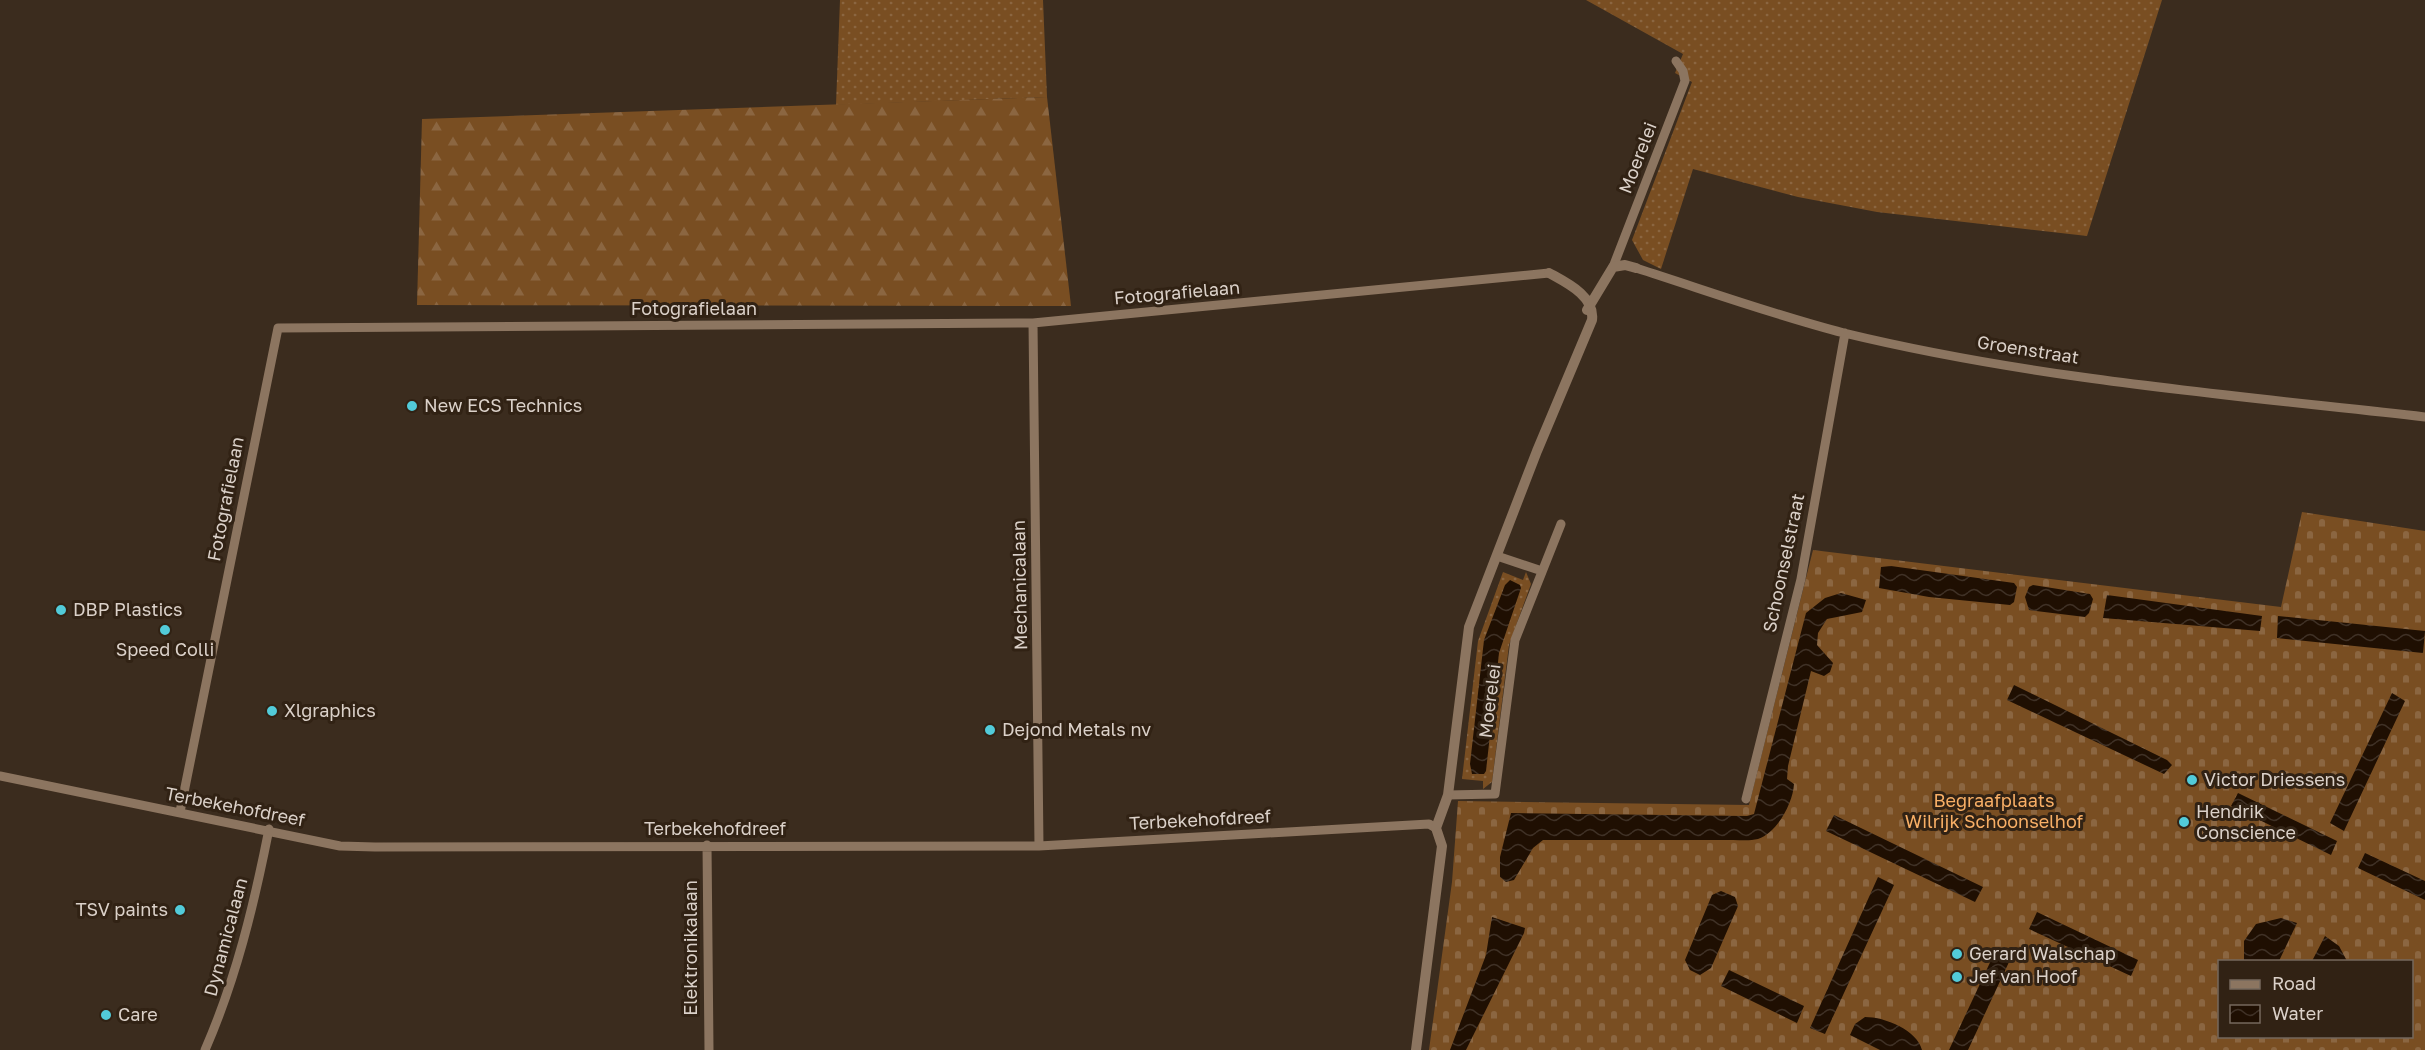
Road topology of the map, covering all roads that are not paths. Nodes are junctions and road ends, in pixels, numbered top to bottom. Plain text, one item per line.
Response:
1 (1676, 61) dead end
2 (1613, 267) junction
3 (1636, 268) joint
4 (1549, 273) joint
5 (1589, 305) junction
6 (1033, 323) junction
7 (1845, 333) junction
8 (2425, 417) edge
9 (1561, 524) dead end
10 (1497, 556) junction
11 (1542, 571) junction
12 (0, 776) edge
13 (1448, 795) junction
14 (1746, 799) dead end
15 (180, 812) junction
16 (1436, 828) junction
17 (269, 829) junction
18 (707, 845) junction
19 (1040, 846) junction
20 (205, 1050) edge
21 (708, 1050) edge
22 (1416, 1050) edge

1 - 2 street, Moerelei
2 - 3 street
2 - 5 street, Moerelei
3 - 7 street, Groenstraat
4 - 5 street, Fotografielaan
4 - 6 street, Fotografielaan
5 - 10 street, Moerelei
6 - 15 street, Fotografielaan
6 - 19 street, Mechanicalaan
7 - 8 street, Groenstraat
7 - 14 street, Schoonselstraat
9 - 11 street, Moerelei
10 - 11 street
10 - 13 street, Moerelei
11 - 13 street, Moerelei
12 - 15 street, Terbekehofdreef
13 - 16 street, Moerelei
15 - 17 street, Terbekehofdreef
16 - 19 street, Terbekehofdreef
16 - 22 street, Moerelei
17 - 18 street, Terbekehofdreef
17 - 20 street, Dynamicalaan
18 - 19 street, Terbekehofdreef
18 - 21 street, Elektronikalaan

